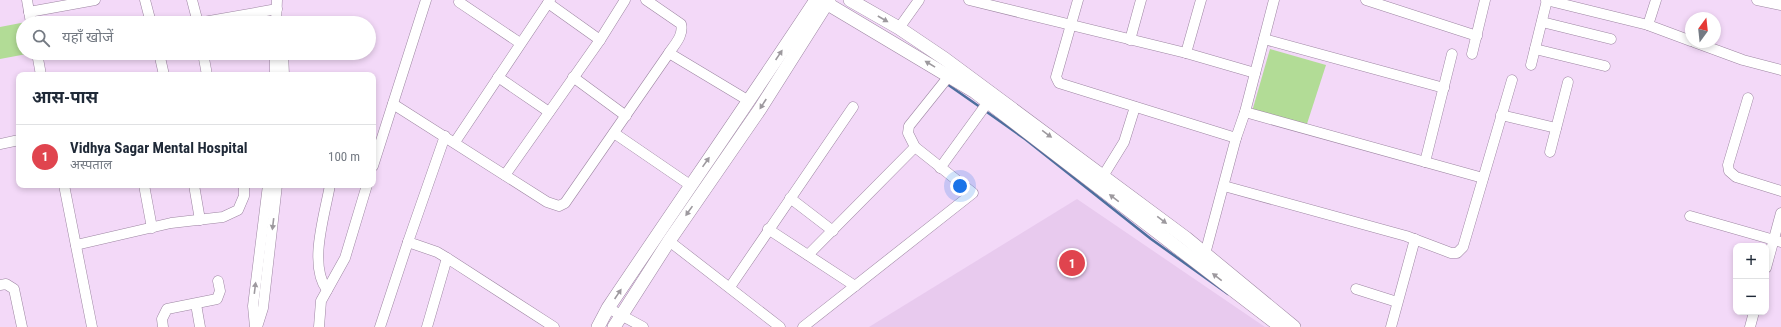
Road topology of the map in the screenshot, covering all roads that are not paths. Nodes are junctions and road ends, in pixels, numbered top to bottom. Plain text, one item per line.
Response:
1 (27, 0) edge
2 (95, 0) edge
3 (146, 0) edge
4 (192, 0) edge
5 (284, 0) edge
6 (426, 0) edge
7 (625, 0) edge
8 (646, 0) edge
9 (850, 0) edge
10 (919, 0) edge
11 (970, 0) edge
12 (1078, 0) edge
13 (1141, 0) edge
14 (1201, 0) edge
15 (1274, 0) edge
16 (1366, 0) edge
17 (1485, 0) edge
18 (1546, 0) edge
19 (1656, 0) edge
20 (1757, 0) edge
21 (824, 1) edge
22 (459, 2) dead end
23 (549, 2) edge
24 (67, 3) edge
25 (1580, 4) edge
26 (277, 5) edge
27 (1781, 5) edge
28 (30, 12) junction
29 (30, 16) edge
30 (149, 16) edge
31 (196, 16) edge
32 (229, 16) edge
33 (276, 16) edge
34 (283, 16) edge
35 (1542, 22) junction
36 (1070, 25) junction
37 (1648, 25) junction
38 (899, 28) junction
39 (1477, 36) junction
40 (1264, 39) junction
41 (1611, 39) dead end
42 (1685, 39) edge
43 (600, 40) junction
44 (1130, 40) junction
45 (520, 43) junction
46 (1710, 48) edge
47 (1535, 49) junction
48 (669, 53) junction
49 (1186, 53) junction
50 (1452, 54) dead end
51 (1472, 54) dead end
52 (38, 60) edge
53 (161, 60) edge
54 (204, 60) edge
55 (275, 60) edge
56 (283, 60) edge
57 (1531, 65) dead end
58 (1606, 66) dead end
59 (1781, 70) edge
60 (40, 72) edge
61 (163, 72) edge
62 (206, 72) edge
63 (275, 72) edge
64 (284, 72) edge
65 (1255, 73) junction
66 (949, 76) junction
67 (498, 77) junction
68 (573, 77) junction
69 (1512, 80) dead end
70 (1568, 82) dead end
71 (1444, 88) junction
72 (1748, 98) dead end
73 (749, 101) junction
74 (988, 102) junction
75 (393, 104) junction
76 (853, 107) dead end
77 (1135, 107) junction
78 (549, 112) junction
79 (1245, 112) junction
80 (1501, 115) junction
81 (626, 116) junction
82 (1556, 128) junction
83 (614, 132) junction
84 (444, 136) junction
85 (1236, 138) junction
86 (16, 141) edge
87 (455, 142) junction
88 (0, 144) edge
89 (915, 147) junction
90 (1550, 152) dead end
91 (376, 157) edge
92 (1425, 162) junction
93 (940, 168) junction
94 (505, 176) junction
95 (1103, 176) junction
96 (1484, 178) junction
97 (690, 185) junction
98 (1224, 186) junction
99 (65, 188) edge
100 (145, 188) edge
101 (195, 188) edge
102 (244, 188) edge
103 (268, 188) edge
104 (277, 188) edge
105 (329, 188) edge
106 (366, 188) edge
107 (1781, 190) edge
108 (790, 198) junction
109 (1781, 213) edge
110 (1690, 216) dead end
111 (200, 220) junction
112 (152, 228) junction
113 (768, 229) junction
114 (833, 231) junction
115 (1416, 239) junction
116 (668, 241) junction
117 (1777, 241) edge
118 (408, 242) junction
119 (76, 245) junction
120 (1205, 254) junction
121 (808, 255) junction
122 (447, 258) junction
123 (1769, 261) edge
124 (218, 281) dead end
125 (0, 285) edge
126 (855, 286) junction
127 (730, 287) junction
128 (1356, 289) dead end
129 (327, 290) junction
130 (1398, 302) junction
131 (196, 304) junction
132 (608, 308) junction
133 (621, 315) junction
134 (1753, 315) edge
135 (22, 327) edge
136 (92, 327) edge
137 (163, 327) edge
138 (200, 327) edge
139 (256, 327) edge
140 (319, 327) edge
141 (380, 327) edge
142 (426, 327) edge
143 (554, 327) edge
144 (598, 327) edge
145 (614, 327) edge
146 (643, 327) edge
147 (780, 327) edge
148 (803, 327) edge
149 (1281, 327) edge
150 (1294, 327) edge
151 (1391, 327) edge
152 (1750, 327) edge

1 - 28 street
2 - 24 street
3 - 30 street
4 - 31 street
5 - 34 street
6 - 75 street
7 - 43 street
8 - 48 street
9 -> 38 street
10 - 38 street
11 - 36 street
12 - 36 street
13 - 44 street
14 - 49 street
15 - 40 street
16 - 39 street
17 - 39 street
18 - 25 street
18 - 35 street
19 - 37 street
20 - 27 street
66 -> 21 street
73 -> 21 street
21 -> 116 street
22 - 45 street
23 - 43 street
23 - 45 street
24 - 28 street
25 - 37 street
26 - 32 street
26 - 33 street
28 - 29 street
35 - 41 street
35 - 47 street
36 - 44 street
36 - 77 street
37 - 42 street
38 -> 95 street
39 - 51 street
40 - 65 street
40 - 71 street
43 - 68 street
44 - 49 street
45 - 67 street
46 - 59 street
47 - 57 street
47 - 58 street
48 - 73 street
48 - 81 street
49 - 65 street
50 - 71 street
52 - 60 street
53 - 61 street
54 - 62 street
55 - 63 street
56 - 64 street
65 - 79 street
66 - 74 street
66 - 89 street
67 - 78 street
67 - 87 street
68 - 78 street
68 - 81 street
69 - 80 street
70 - 82 street
71 - 92 street
72 - 107 street
97 -> 73 street
74 - 93 street
149 -> 74 street
75 - 84 street
75 - 91 street
76 - 108 street
77 - 85 street
77 - 95 street
78 - 94 street
79 - 85 street
79 - 92 street
80 - 82 street
80 - 96 street
81 - 83 street
82 - 90 street
83 - 94 street
83 - 97 street
84 - 87 street
84 - 118 street
85 - 98 street
86 - 88 street
87 - 94 street
89 - 93 street
89 - 114 street
92 - 96 street
93 - 126 street
95 -> 120 street
96 - 115 street
132 -> 97 street
98 - 115 street
98 - 120 street
99 - 119 street
100 - 112 street
101 - 111 street
102 - 111 street
139 -> 103 street
104 -> 139 street
105 - 129 street
106 - 129 street
108 - 113 street
108 - 114 street
109 - 117 street
110 - 117 street
111 - 112 street
112 - 119 street
113 - 121 street
113 - 127 street
114 - 121 street
115 - 130 street
116 - 127 street
116 - 133 street
117 - 123 street
118 - 122 street
118 - 141 street
119 - 136 street
120 - 150 street
121 - 126 street
122 - 142 street
122 - 143 street
124 - 131 street
125 - 135 street
126 - 148 street
127 - 147 street
128 - 130 street
129 - 140 street
130 - 151 street
131 - 137 street
131 - 138 street
132 - 133 street
132 - 144 street
133 - 145 street
133 - 146 street
134 - 152 street

